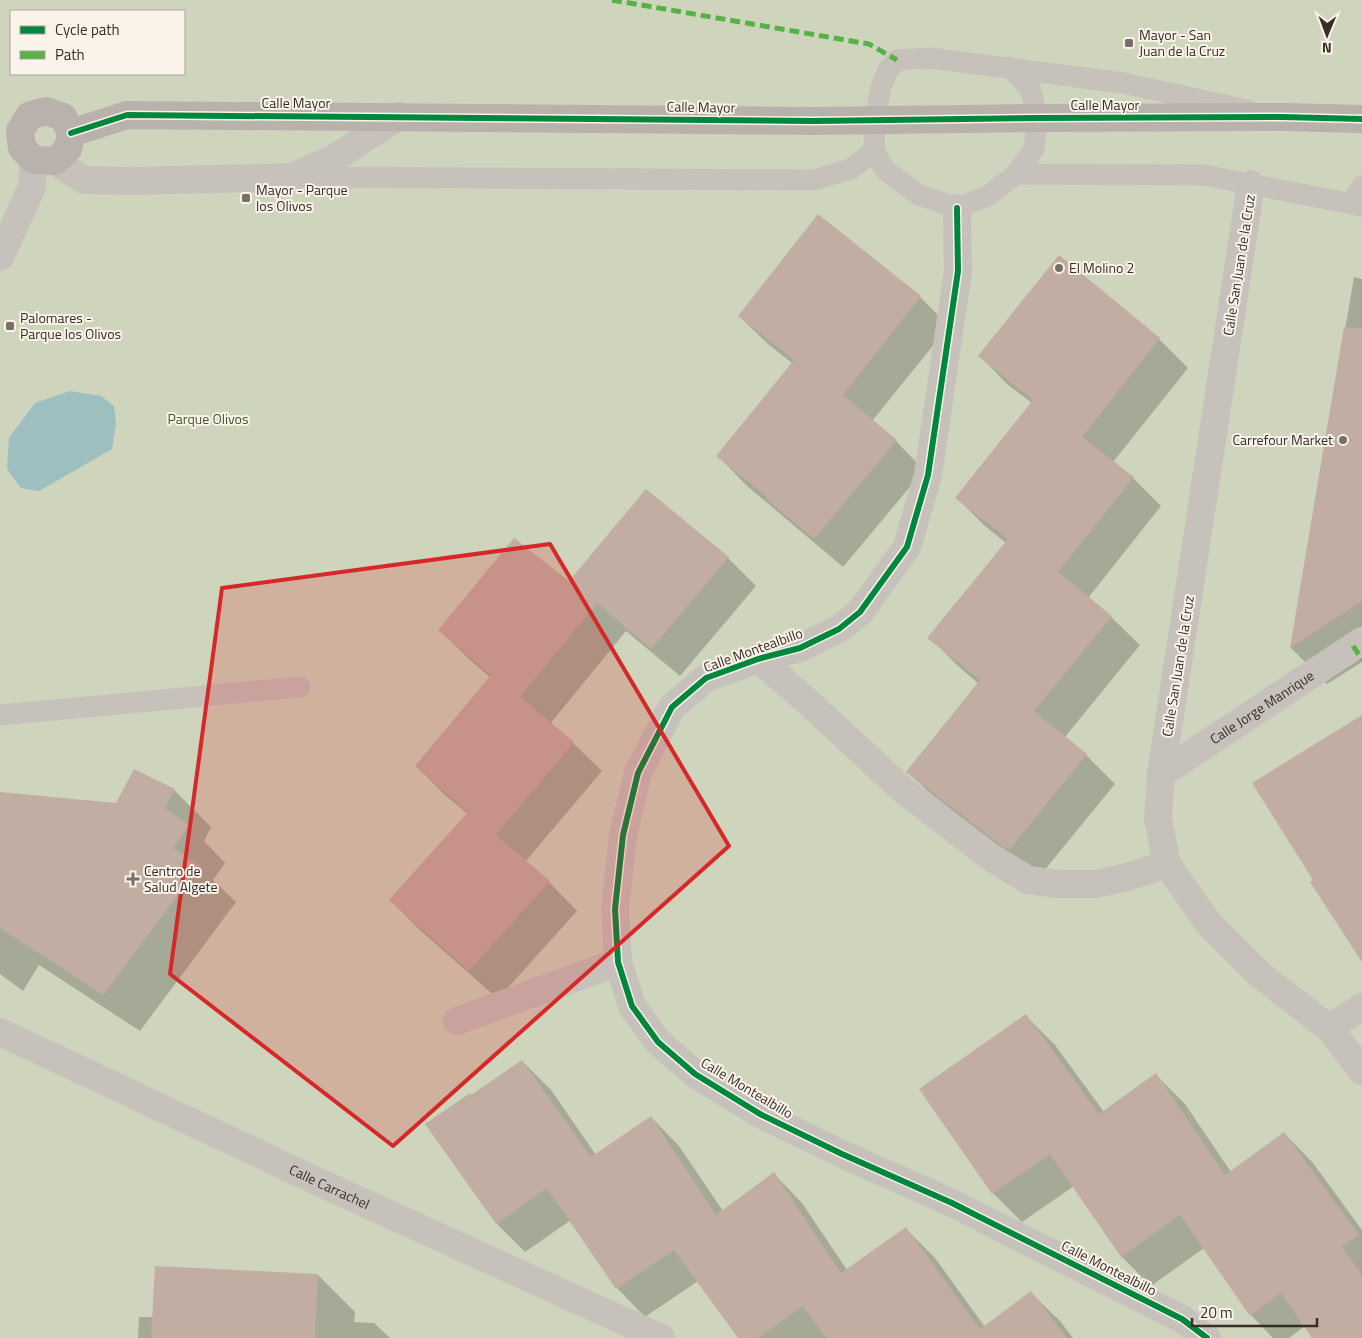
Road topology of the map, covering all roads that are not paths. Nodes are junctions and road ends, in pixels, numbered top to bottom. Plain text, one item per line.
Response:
1 (1010, 67) junction
2 (1362, 112) edge
3 (399, 116) junction
4 (1282, 117) junction
5 (1037, 118) junction
6 (1333, 118) junction
7 (1362, 119) edge
8 (875, 120) junction
9 (10, 129) edge
10 (71, 133) junction
11 (874, 151) junction
12 (45, 160) junction
13 (1016, 174) junction
14 (292, 177) junction
15 (1252, 184) junction
16 (1358, 198) edge
17 (957, 208) junction
18 (0, 257) edge
19 (1359, 649) edge
20 (758, 659) junction
21 (300, 687) dead end
22 (0, 715) edge
23 (1161, 774) junction
24 (1167, 864) junction
25 (618, 962) junction
26 (1362, 1007) edge
27 (457, 1021) dead end
28 (1329, 1028) junction
29 (0, 1032) edge
30 (1362, 1071) edge
31 (661, 1338) edge
32 (1207, 1338) edge

1 - 4 lane
1 - 5 lane
1 - 8 lane
2 - 6 street, Calle Mayor
3 - 8 street, Calle Mayor
3 - 10 street, Calle Mayor
3 - 14 street
4 - 5 street, Calle Mayor
4 - 6 street, Calle Mayor
5 - 8 street, Calle Mayor
5 - 13 lane
6 - 7 street, Calle Mayor
8 - 11 lane
9 - 10 street
9 - 12 street
10 - 12 street
11 - 14 lane
11 - 17 lane
12 - 14 street
12 - 18 street
13 - 15 lane
13 - 17 lane
15 - 16 lane
15 - 23 street, Calle San Juan de la Cruz
17 - 20 street, Calle Montealbillo
19 - 23 street, Calle Jorge Manrique
20 - 24 street
20 - 25 street, Calle Montealbillo
21 - 22 lane
23 - 24 street, Calle San Juan de la Cruz
24 - 28 street, Calle San Juan de la Cruz
25 - 27 street
25 - 32 street, Calle Montealbillo
26 - 28 street
28 - 30 street, Calle San Juan de la Cruz
29 - 31 street, Calle Carrachel

